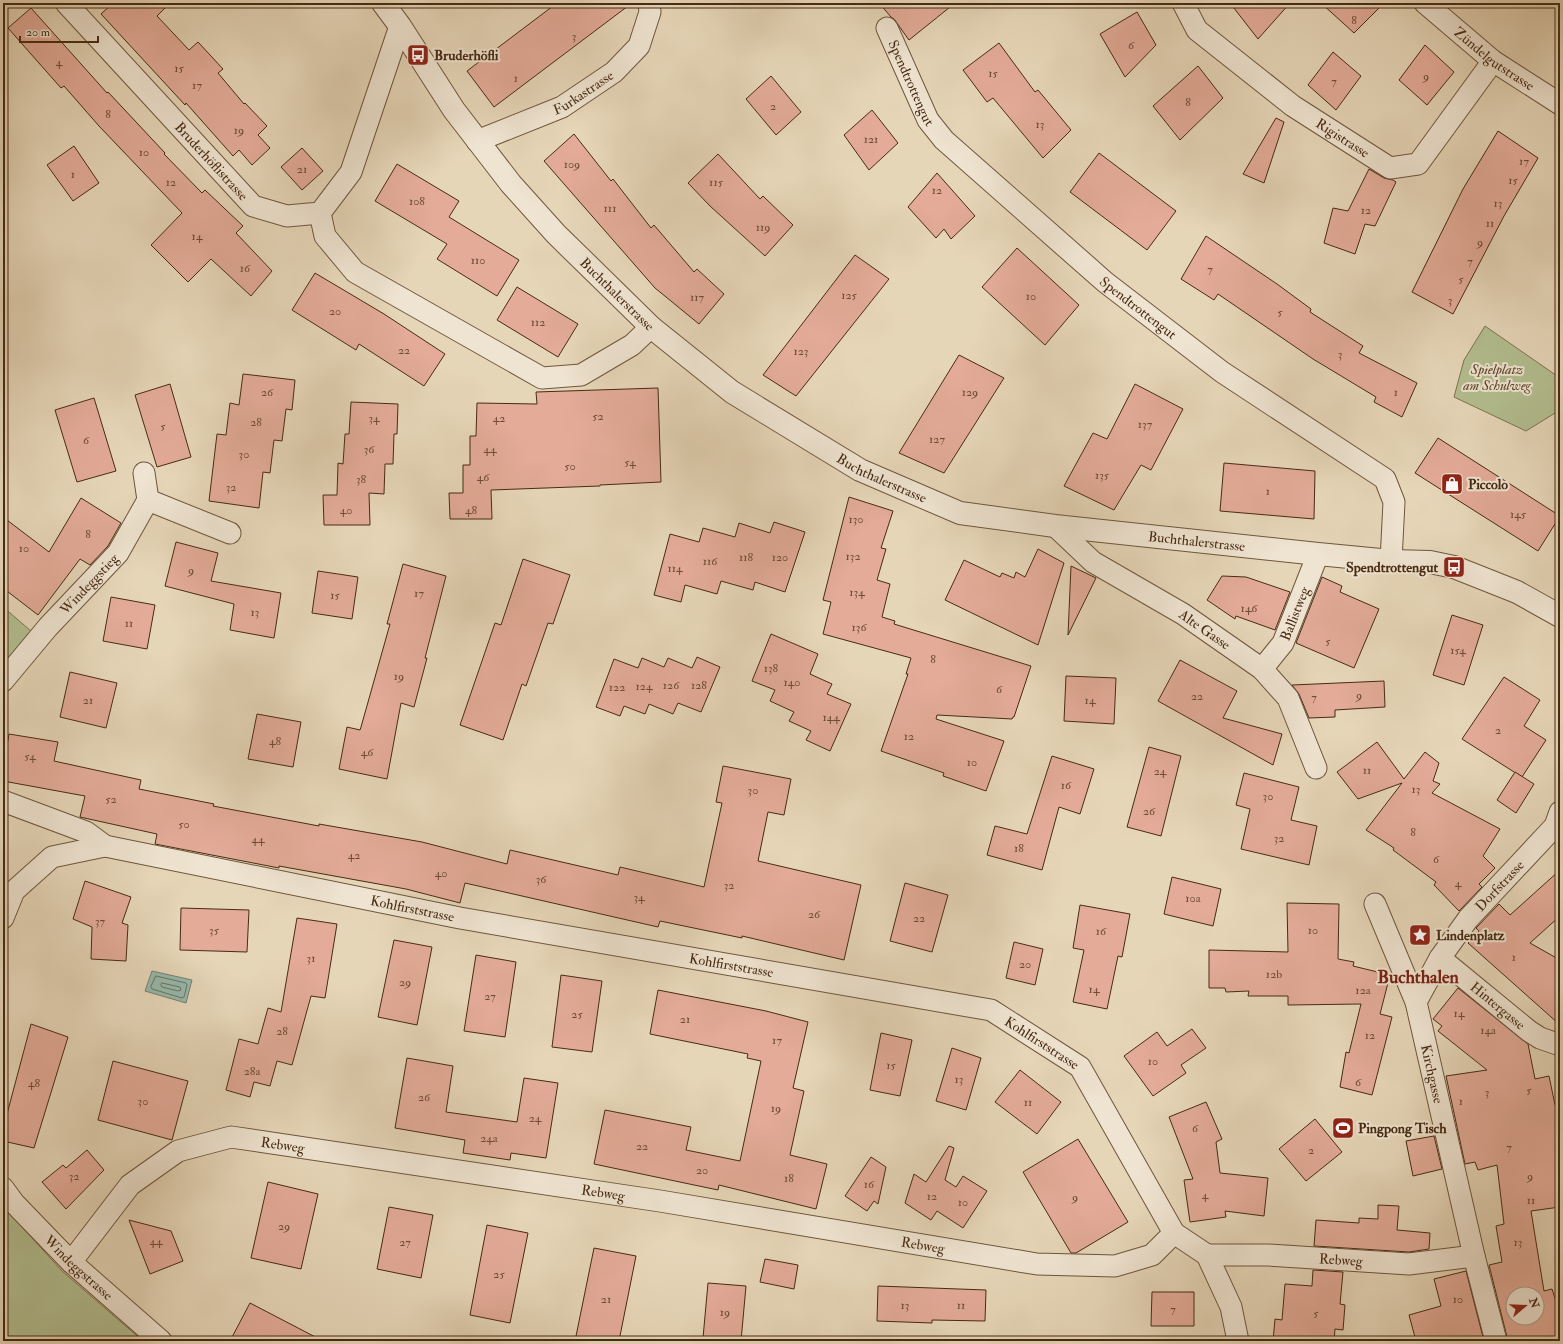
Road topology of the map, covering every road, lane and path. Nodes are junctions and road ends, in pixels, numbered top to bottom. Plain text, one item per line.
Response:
1 (66, 3) edge
2 (383, 3) edge
3 (649, 3) edge
4 (1183, 3) edge
5 (1425, 3) edge
6 (400, 26) junction
7 (887, 28) dead end
8 (1493, 61) junction
9 (1554, 100) edge
10 (477, 141) junction
11 (320, 213) junction
12 (650, 327) junction
13 (144, 473) dead end
14 (148, 500) junction
15 (1055, 526) junction
16 (230, 533) dead end
17 (1318, 554) junction
18 (1391, 561) junction
19 (1560, 616) edge
20 (1262, 669) junction
21 (3, 682) edge
22 (1316, 768) dead end
23 (3, 801) edge
24 (1560, 812) edge
25 (105, 846) junction
26 (1376, 904) dead end
27 (3, 918) edge
28 (1440, 958) junction
29 (1416, 1002) junction
30 (1560, 1045) edge
31 (3, 1188) edge
32 (1174, 1233) junction
33 (1207, 1255) junction
34 (1474, 1256) junction
35 (71, 1262) junction
36 (162, 1341) edge
37 (1238, 1341) edge
38 (1496, 1341) edge

1 - 11 street, Bruderhöflistrasse
2 - 6 street, Buchthalerstrasse
3 - 10 street, Furkastrasse
4 - 8 street, Rigistrasse
5 - 8 street, Zündelgutstrasse
6 - 10 street, Buchthalerstrasse
6 - 11 street
7 - 18 street, Spendtrottengut
8 - 9 street, Zündelgutstrasse
10 - 12 street, Buchthalerstrasse
11 - 12 street
12 - 15 street, Buchthalerstrasse
13 - 14 street
14 - 16 street
14 - 21 street, Windeggstieg
15 - 17 street, Buchthalerstrasse
15 - 20 street, Alte Gasse
17 - 18 street, Buchthalerstrasse
17 - 20 street, Ballistweg
18 - 19 street, Buchthalerstrasse
20 - 22 street, Alte Gasse
23 - 25 street
24 - 28 street, Dorfstrasse
25 - 27 street, Kohlfirststrasse
25 - 32 street, Kohlfirststrasse
26 - 29 street, Kirchgasse
28 - 29 street, Dorfstrasse
28 - 30 street, Hintergasse
29 - 34 street, Kirchgasse
31 - 35 street, Windeggstrasse
32 - 33 street, Kohlfirststrasse
32 - 35 street, Rebweg
33 - 34 street, Rebweg
33 - 37 street
34 - 38 street, Kirchgasse
35 - 36 street, Windeggstrasse

